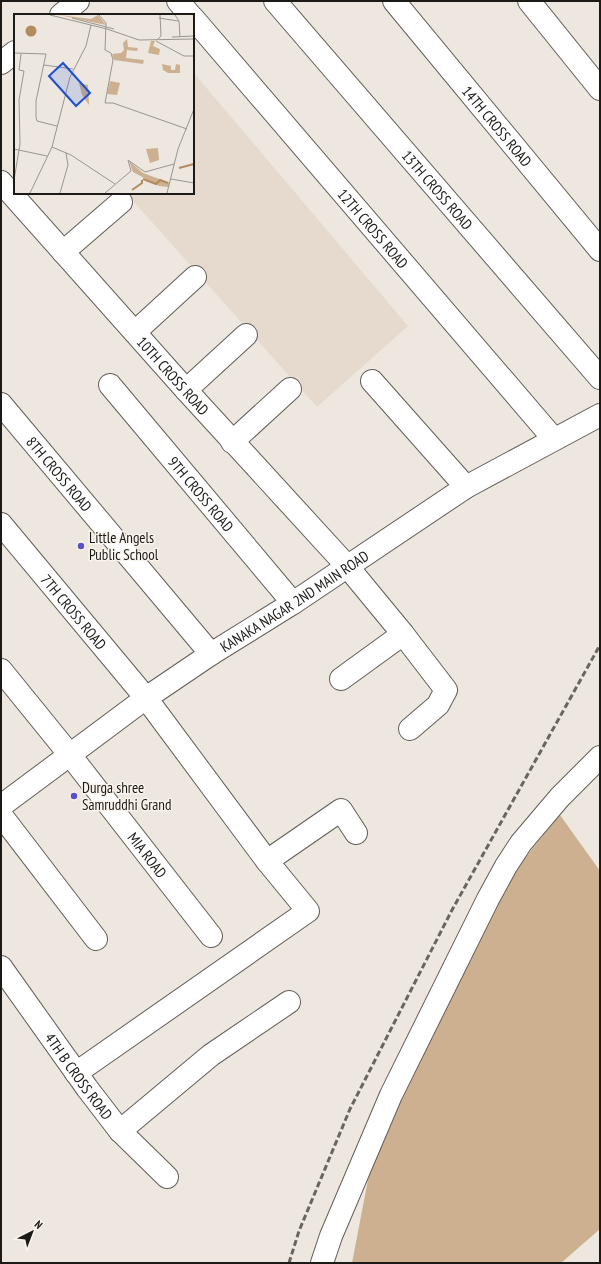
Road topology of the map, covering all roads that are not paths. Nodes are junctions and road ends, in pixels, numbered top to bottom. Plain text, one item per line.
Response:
1 (78, 1) edge
2 (178, 1) edge
3 (275, 1) edge
4 (394, 1) edge
5 (529, 1) edge
6 (61, 14) edge
7 (189, 14) edge
8 (194, 19) edge
9 (14, 53) edge
10 (1, 63) edge
11 (600, 89) edge
12 (6, 187) edge
13 (120, 202) dead end
14 (600, 250) edge
15 (63, 252) junction
16 (195, 278) dead end
17 (134, 332) junction
18 (246, 335) dead end
19 (600, 378) edge
20 (372, 381) dead end
21 (110, 385) dead end
22 (290, 389) dead end
23 (186, 390) junction
24 (1, 404) edge
25 (600, 414) edge
26 (553, 438) junction
27 (232, 442) junction
28 (466, 487) junction
29 (1, 524) edge
30 (347, 566) junction
31 (293, 603) junction
32 (403, 634) junction
33 (212, 654) junction
34 (1, 670) edge
35 (342, 679) dead end
36 (146, 698) junction
37 (410, 729) dead end
38 (70, 755) junction
39 (600, 756) edge
40 (1, 806) edge
41 (1, 815) edge
42 (356, 833) dead end
43 (267, 861) junction
44 (211, 936) dead end
45 (96, 939) dead end
46 (1, 967) edge
47 (289, 1002) dead end
48 (76, 1073) junction
49 (120, 1131) junction
50 (167, 1177) dead end
51 (322, 1263) edge

1 - 6 street
2 - 7 street
3 - 19 street, 13TH CROSS ROAD
4 - 14 street, 14TH CROSS ROAD
5 - 11 street
8 - 26 street, 12TH CROSS ROAD
9 - 10 street
12 - 15 street, 10TH CROSS ROAD
13 - 15 street
15 - 17 street, 10TH CROSS ROAD
16 - 17 street
17 - 23 street, 10TH CROSS ROAD
18 - 23 street
20 - 28 street
21 - 31 street, 9TH CROSS ROAD
22 - 27 street
23 - 27 street, 10TH CROSS ROAD
24 - 33 street, 8TH CROSS ROAD
25 - 26 street, KANAKA NAGAR 2ND MAIN ROAD
26 - 28 street, KANAKA NAGAR 2ND MAIN ROAD
27 - 30 street, 10TH CROSS ROAD
28 - 30 street, KANAKA NAGAR 2ND MAIN ROAD
29 - 36 street, 7TH CROSS ROAD
30 - 31 street, KANAKA NAGAR 2ND MAIN ROAD
30 - 32 street, 10TH CROSS ROAD
31 - 33 street, KANAKA NAGAR 2ND MAIN ROAD
32 - 35 street
32 - 37 street, 10TH CROSS ROAD
33 - 36 street, KANAKA NAGAR 2ND MAIN ROAD
34 - 38 street, MIA ROAD
36 - 38 street, KANAKA NAGAR 2ND MAIN ROAD
36 - 43 street, 7TH CROSS ROAD
38 - 40 street, KANAKA NAGAR 2ND MAIN ROAD
38 - 44 street, MIA ROAD
39 - 51 street
41 - 45 street
42 - 43 street
43 - 48 street, 7TH CROSS ROAD
46 - 48 street, 4TH B CROSS ROAD
47 - 49 street
48 - 49 street, 4TH B CROSS ROAD
49 - 50 street, 4TH B CROSS ROAD

